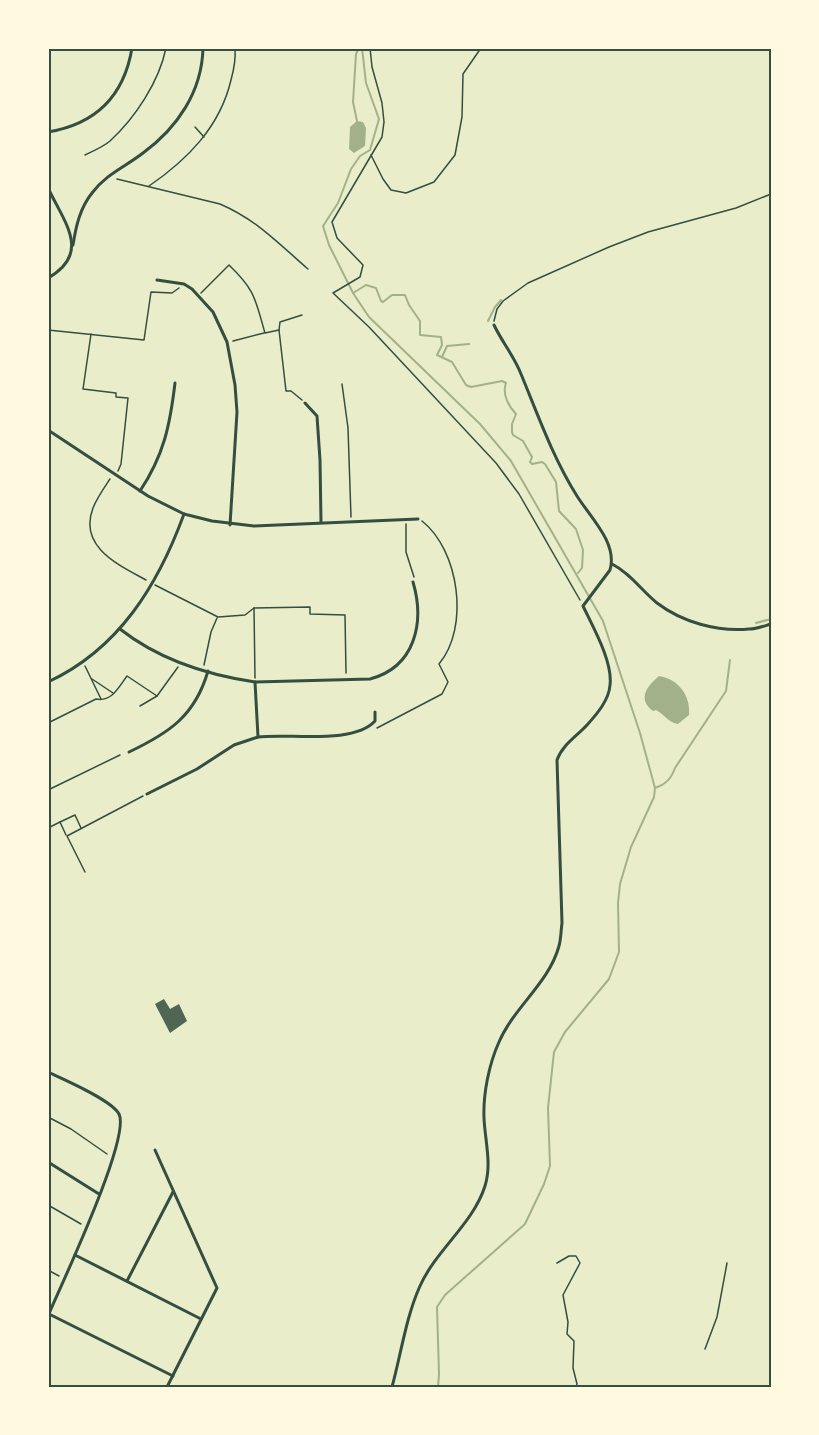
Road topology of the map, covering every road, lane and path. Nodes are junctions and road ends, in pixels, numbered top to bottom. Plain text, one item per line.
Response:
1 (132, 48) edge
2 (166, 48) edge
3 (203, 48) edge
4 (235, 48) edge
5 (370, 48) edge
6 (481, 48) edge
7 (195, 127) dead end
8 (48, 132) edge
9 (204, 137) junction
10 (85, 155) dead end
11 (371, 155) junction
12 (108, 175) junction
13 (148, 186) junction
14 (48, 188) edge
15 (771, 194) edge
16 (73, 244) junction
17 (308, 269) dead end
18 (48, 278) edge
19 (157, 280) dead end
20 (184, 284) junction
21 (199, 296) junction
22 (302, 315) dead end
23 (494, 325) joint
24 (48, 330) edge
25 (279, 330) junction
26 (264, 333) junction
27 (92, 334) junction
28 (226, 342) junction
29 (175, 383) dead end
30 (342, 384) dead end
31 (305, 403) joint
32 (48, 430) edge
33 (114, 474) junction
34 (140, 491) junction
35 (184, 514) junction
36 (418, 519) joint
37 (351, 521) junction
38 (321, 522) junction
39 (230, 525) junction
40 (406, 526) dead end
41 (612, 564) junction
42 (413, 582) joint
43 (153, 584) junction
44 (584, 606) junction
45 (254, 608) junction
46 (218, 617) junction
47 (771, 624) edge
48 (120, 629) junction
49 (83, 662) junction
50 (181, 663) junction
51 (206, 670) junction
52 (92, 679) junction
53 (346, 680) junction
54 (48, 682) edge
55 (255, 682) junction
56 (114, 694) junction
57 (157, 696) junction
58 (101, 700) junction
59 (140, 706) dead end
60 (375, 712) dead end
61 (48, 723) edge
62 (377, 728) dead end
63 (258, 737) junction
64 (129, 752) dead end
65 (120, 755) dead end
66 (48, 790) edge
67 (147, 794) joint
68 (60, 822) junction
69 (48, 828) edge
70 (82, 828) junction
71 (67, 836) junction
72 (86, 872) dead end
73 (48, 1072) edge
74 (48, 1117) edge
75 (155, 1150) dead end
76 (113, 1157) junction
77 (48, 1162) edge
78 (173, 1192) junction
79 (99, 1194) junction
80 (48, 1205) edge
81 (87, 1228) junction
82 (75, 1255) junction
83 (558, 1263) dead end
84 (727, 1263) dead end
85 (48, 1270) edge
86 (65, 1279) junction
87 (127, 1282) junction
88 (48, 1315) edge
89 (201, 1319) junction
90 (705, 1349) dead end
91 (172, 1376) junction
92 (167, 1387) edge
93 (392, 1387) edge
94 (576, 1387) edge

1 - 8 street
2 - 10 path
3 - 12 street
4 - 9 path
5 - 11 path
6 - 11 path
7 - 9 path
9 - 13 path
11 - 44 path
12 - 13 path
12 - 16 street
13 - 17 path
14 - 16 street
15 - 23 path
16 - 18 street
19 - 20 street
20 - 21 street
20 - 27 path
21 - 26 path
21 - 28 street
22 - 25 path
23 - 41 street
24 - 27 path
25 - 26 path
25 - 31 path
26 - 28 path
27 - 33 path
28 - 39 street
29 - 34 street
30 - 37 path
31 - 38 street
32 - 33 street
33 - 34 street
33 - 43 path
34 - 35 street
35 - 39 street
35 - 43 street
36 - 37 street
36 - 62 path
37 - 38 street
38 - 39 street
40 - 42 path
41 - 44 street
41 - 47 street
42 - 53 street
43 - 46 path
43 - 48 street
44 - 93 street
45 - 46 path
45 - 53 path
45 - 55 path
46 - 51 path
48 - 49 street
48 - 50 street
49 - 52 path
49 - 54 street
50 - 51 street
50 - 57 path
51 - 55 street
51 - 64 street
52 - 56 path
52 - 58 path
53 - 55 street
55 - 63 street
56 - 57 path
56 - 58 path
57 - 59 path
58 - 61 path
60 - 63 street
63 - 67 street
65 - 66 path
67 - 70 path
68 - 69 path
68 - 70 path
68 - 71 path
70 - 71 path
71 - 72 path
73 - 76 street
74 - 76 path
75 - 78 street
76 - 79 street
77 - 79 street
78 - 87 street
78 - 89 street
79 - 81 street
80 - 81 path
81 - 82 street
82 - 86 street
82 - 87 street
83 - 94 path
84 - 90 path
85 - 86 path
86 - 88 street
87 - 89 street
88 - 91 street
89 - 91 street
91 - 92 street

